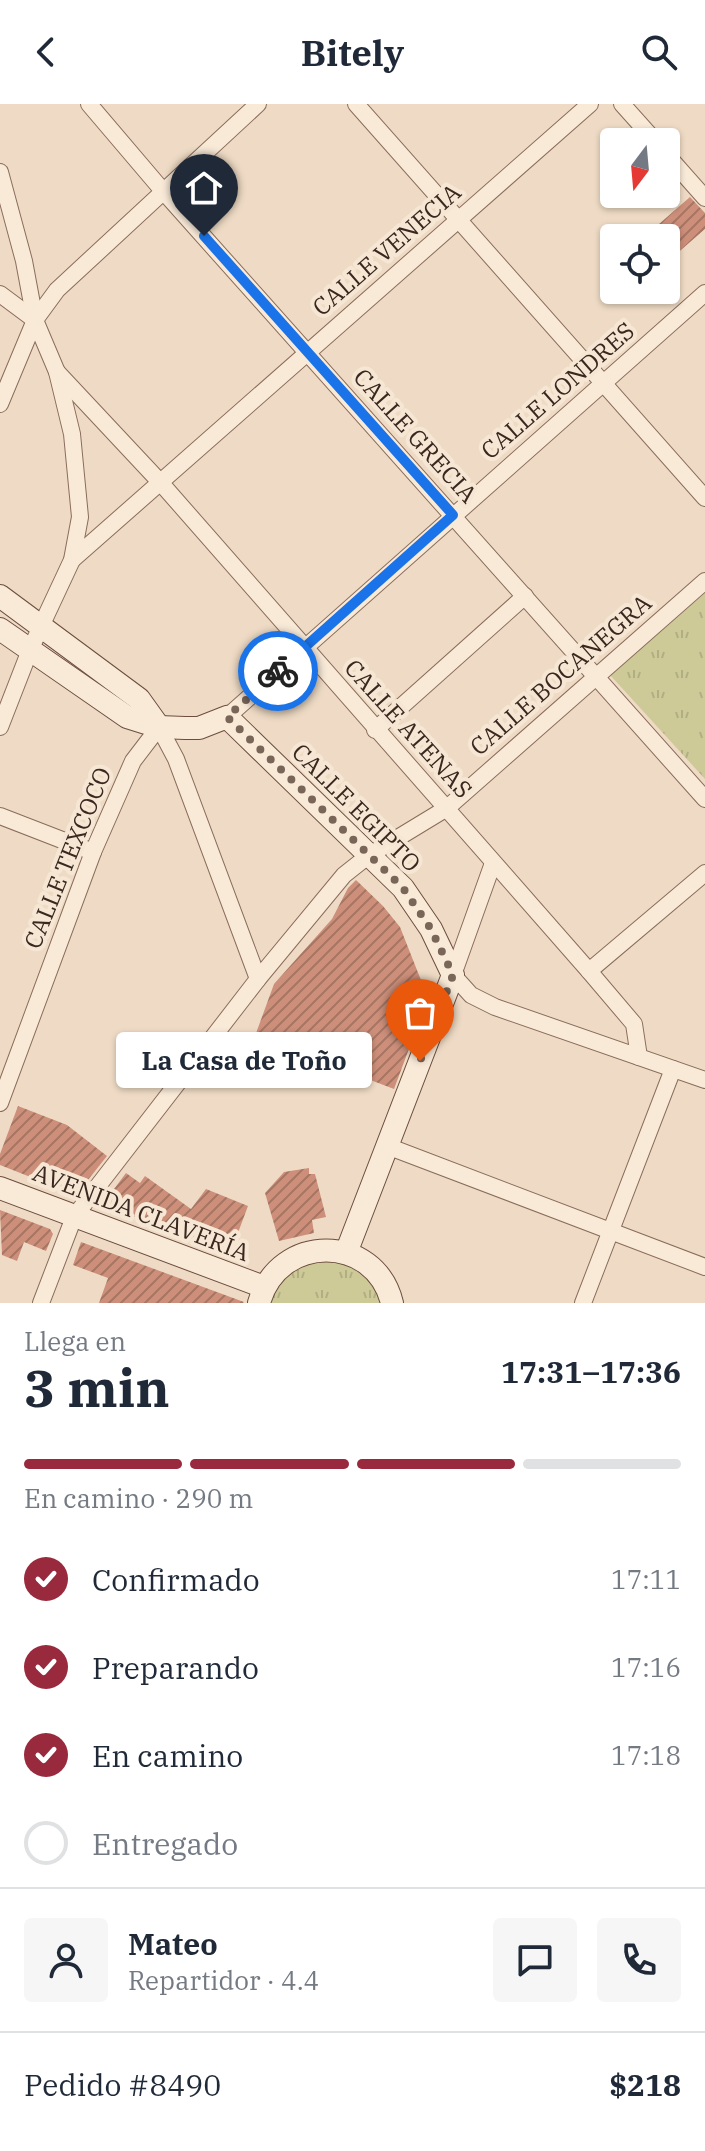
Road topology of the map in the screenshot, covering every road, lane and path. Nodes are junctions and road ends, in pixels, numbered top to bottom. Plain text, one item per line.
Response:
1 (89, 104) edge
2 (258, 104) edge
3 (356, 104) edge
4 (590, 104) edge
5 (622, 104) edge
6 (643, 128) edge
7 (680, 170) edge
8 (0, 172) edge
9 (163, 191) junction
10 (705, 198) edge
11 (458, 219) junction
12 (705, 293) edge
13 (0, 294) edge
14 (35, 320) junction
15 (308, 351) junction
16 (57, 372) junction
17 (603, 383) junction
18 (0, 404) edge
19 (160, 482) junction
20 (705, 498) edge
21 (453, 515) junction
22 (72, 560) junction
23 (705, 581) edge
24 (0, 596) edge
25 (525, 596) junction
26 (42, 626) junction
27 (0, 629) edge
28 (304, 647) junction
29 (30, 650) junction
30 (596, 677) junction
31 (227, 717) junction
32 (0, 727) edge
33 (159, 727) junction
34 (375, 730) junction
35 (705, 799) edge
36 (447, 808) junction
37 (0, 816) edge
38 (93, 852) junction
39 (368, 856) junction
40 (493, 863) junction
41 (705, 873) edge
42 (589, 971) junction
43 (453, 975) junction
44 (258, 979) junction
45 (639, 1057) junction
46 (673, 1069) junction
47 (705, 1080) edge
48 (0, 1103) edge
49 (387, 1146) junction
50 (0, 1188) edge
51 (74, 1217) junction
52 (611, 1231) junction
53 (346, 1253) junction
54 (705, 1267) edge
55 (262, 1295) edge
56 (41, 1303) edge
57 (392, 1303) edge
58 (583, 1303) edge

1 - 9 street, CALLE GRECIA
2 - 9 street
3 - 11 street
4 - 11 street, CALLE VENECIA
5 - 6 street
7 - 10 street
8 - 14 street
9 - 14 street
9 - 15 street, CALLE GRECIA
11 - 15 street, CALLE VENECIA
11 - 17 street
12 - 17 street, CALLE LONDRES
13 - 14 street
14 - 16 street
14 - 18 street
15 - 19 street, CALLE VENECIA
15 - 21 street, CALLE GRECIA
16 - 19 street, CALLE ATENAS
16 - 22 street
17 - 20 street
17 - 21 street, CALLE LONDRES
19 - 22 street, CALLE VENECIA
19 - 28 street, CALLE ATENAS
21 - 25 street, CALLE GRECIA
21 - 28 street, CALLE LONDRES
22 - 26 street
23 - 30 street, CALLE BOCANEGRA
24 - 26 street
25 - 30 street, CALLE GRECIA
25 - 34 street
26 - 29 street
26 - 33 street
27 - 29 street
28 - 31 street, CALLE LONDRES
28 - 34 street, CALLE ATENAS
29 - 32 street
29 - 33 street
30 - 35 street, CALLE GRECIA
30 - 36 street, CALLE BOCANEGRA
31 - 33 street
31 - 39 street, CALLE EGIPTO
33 - 38 street, CALLE TEXCOCO
33 - 44 street
34 - 36 street, CALLE ATENAS
36 - 39 street, CALLE BOCANEGRA
36 - 40 street, CALLE ATENAS
37 - 38 street
38 - 48 street, CALLE TEXCOCO
39 - 43 street, CALLE EGIPTO
39 - 44 street, CALLE BOCANEGRA
40 - 42 street, CALLE ATENAS
40 - 43 street
41 - 42 street
42 - 45 street, CALLE ATENAS
43 - 45 street, CALLE EGIPTO
43 - 49 street
44 - 51 street, CALLE BOCANEGRA
45 - 46 street, CALLE EGIPTO
46 - 47 street, CALLE EGIPTO
46 - 52 street
49 - 52 street
49 - 53 street
50 - 51 street, AVENIDA CLAVERÍA
51 - 55 street, AVENIDA CLAVERÍA
51 - 56 street, CALLE BOCANEGRA
52 - 54 street
52 - 58 street
53 - 55 street
53 - 57 street

